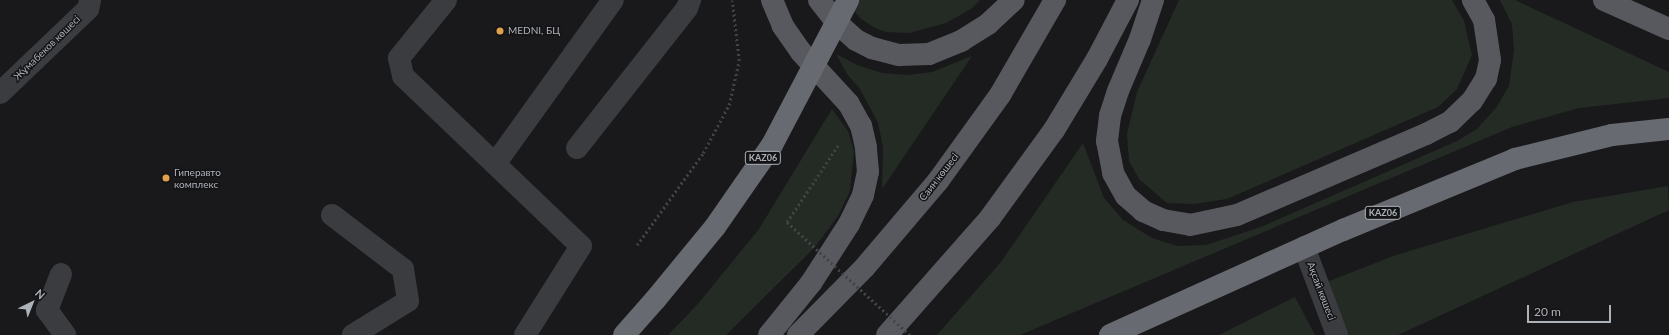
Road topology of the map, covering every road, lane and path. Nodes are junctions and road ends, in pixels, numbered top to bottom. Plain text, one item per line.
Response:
1 (90, 0) edge
2 (446, 0) edge
3 (613, 0) edge
4 (690, 0) edge
5 (732, 0) edge
6 (772, 0) edge
7 (819, 0) edge
8 (848, 0) edge
9 (1014, 0) edge
10 (1055, 0) edge
11 (1128, 0) edge
12 (1153, 0) edge
13 (1473, 0) edge
14 (1604, 0) edge
15 (1669, 29) edge
16 (0, 93) edge
17 (1669, 129) edge
18 (842, 140) dead end
19 (577, 148) dead end
20 (495, 164) junction
21 (332, 215) dead end
22 (637, 245) dead end
23 (1304, 247) junction
24 (61, 274) dead end
25 (65, 335) edge
26 (353, 335) edge
27 (525, 335) edge
28 (624, 335) edge
29 (769, 335) edge
30 (798, 335) edge
31 (887, 335) edge
32 (910, 335) edge
33 (1110, 335) edge
34 (1337, 335) edge

1 - 16 street, Жұмабеков көшесі
2 - 20 street
3 - 20 street
4 - 19 street
5 - 22 path
6 - 29 main road
7 - 9 main road
8 - 28 highway, KАZ06, bridge
10 - 30 main road, Саин көшесі
11 - 31 main road
12 - 13 main road
14 - 15 main road
17 - 23 highway, KАZ06
18 - 32 path, bridge
20 - 27 street
21 - 26 street
23 - 33 highway, KАZ06
23 - 34 street, Ақсай көшесі
24 - 25 street

